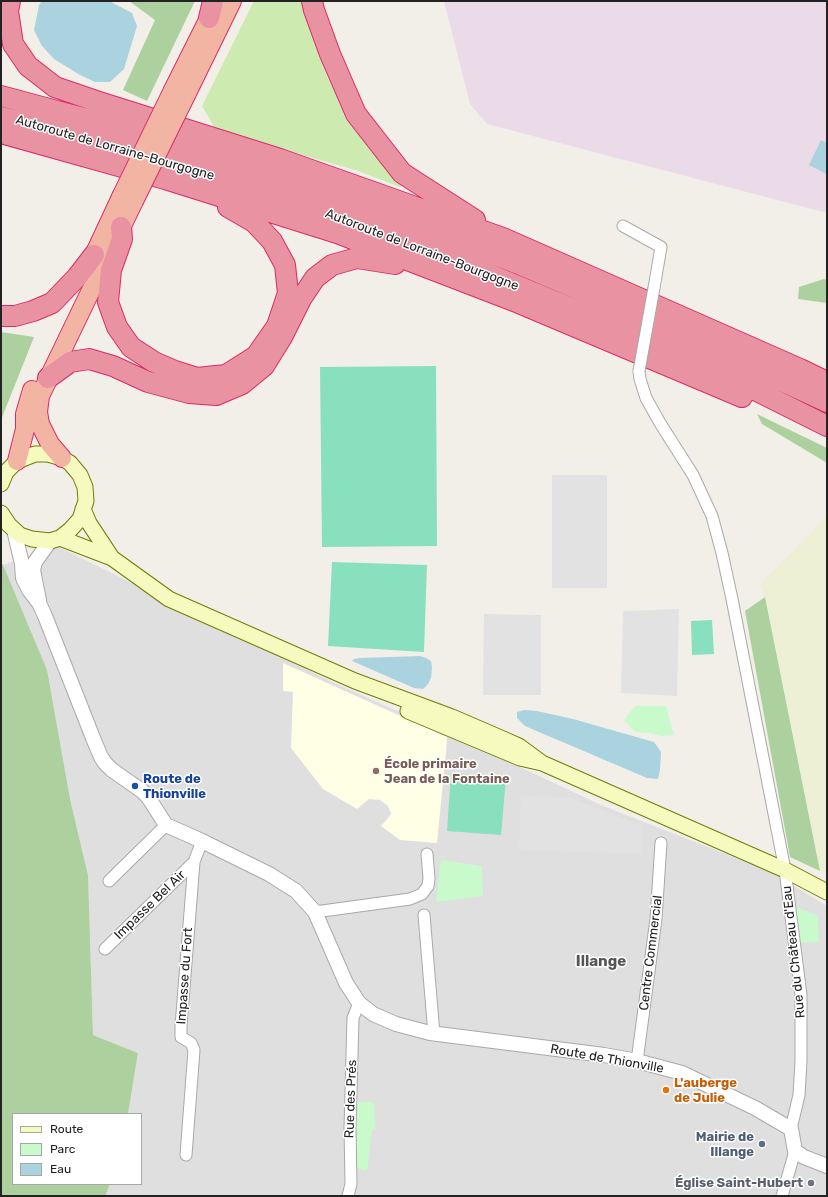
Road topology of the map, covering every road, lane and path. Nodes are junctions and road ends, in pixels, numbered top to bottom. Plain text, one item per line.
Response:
1 (10, 1) edge
2 (220, 1) edge
3 (232, 1) edge
4 (312, 1) edge
5 (211, 9) edge
6 (180, 92) junction
7 (1, 96) edge
8 (1, 117) edge
9 (6, 135) edge
10 (172, 180) junction
11 (127, 199) junction
12 (624, 226) dead end
13 (122, 227) junction
14 (503, 238) junction
15 (94, 255) junction
16 (519, 303) junction
17 (1, 316) edge
18 (48, 378) junction
19 (827, 382) edge
20 (827, 402) edge
21 (827, 426) edge
22 (827, 437) edge
23 (62, 458) junction
24 (6, 473) edge
25 (83, 508) junction
26 (5, 520) edge
27 (55, 540) junction
28 (112, 558) junction
29 (39, 603) junction
30 (355, 681) junction
31 (452, 717) junction
32 (436, 723) junction
33 (542, 763) junction
34 (166, 825) junction
35 (202, 840) junction
36 (661, 844) dead end
37 (427, 854) dead end
38 (194, 862) junction
39 (785, 870) junction
40 (109, 881) dead end
41 (827, 892) edge
42 (315, 912) junction
43 (424, 915) dead end
44 (105, 949) dead end
45 (359, 1003) junction
46 (434, 1034) junction
47 (637, 1061) junction
48 (791, 1129) junction
49 (795, 1151) junction
50 (186, 1155) dead end
51 (827, 1166) edge
52 (348, 1196) edge
53 (782, 1196) edge

1 - 14 highway
2 - 5 highway
3 - 6 highway
4 - 14 highway
5 - 6 highway
6 - 11 highway, bridge
7 - 20 highway, Autoroute de Lorraine-Bourgogne
8 - 21 highway, Autoroute de Lorraine-Bourgogne
9 - 10 highway
10 - 13 highway
10 - 16 highway
11 - 13 highway
11 - 15 highway
12 - 39 street, Rue du Château d'Eau, bridge
13 - 18 highway
14 - 19 highway
15 - 17 highway
15 - 24 highway
16 - 18 highway
16 - 22 highway
18 - 23 highway
23 - 24 main road
23 - 25 main road
25 - 27 main road
25 - 28 main road
26 - 27 main road
26 - 29 street
27 - 28 main road
27 - 29 street
28 - 30 main road
29 - 34 street
30 - 31 main road
30 - 32 main road
31 - 32 main road
31 - 33 main road
32 - 33 main road
33 - 39 main road
34 - 35 street, Route de Thionville
34 - 40 street
35 - 38 street, Impasse du Fort
35 - 42 street, Route de Thionville
36 - 47 street, Centre Commercial
37 - 42 street
38 - 44 street, Impasse Bel Air
38 - 50 street, Impasse du Fort
39 - 41 main road
39 - 48 street, Rue du Château d'Eau
42 - 45 street, Route de Thionville
43 - 46 street
45 - 46 street, Route de Thionville
45 - 52 street, Rue des Prés
46 - 47 street, Route de Thionville
47 - 48 street, Route de Thionville
48 - 49 street
49 - 51 street
49 - 53 street

